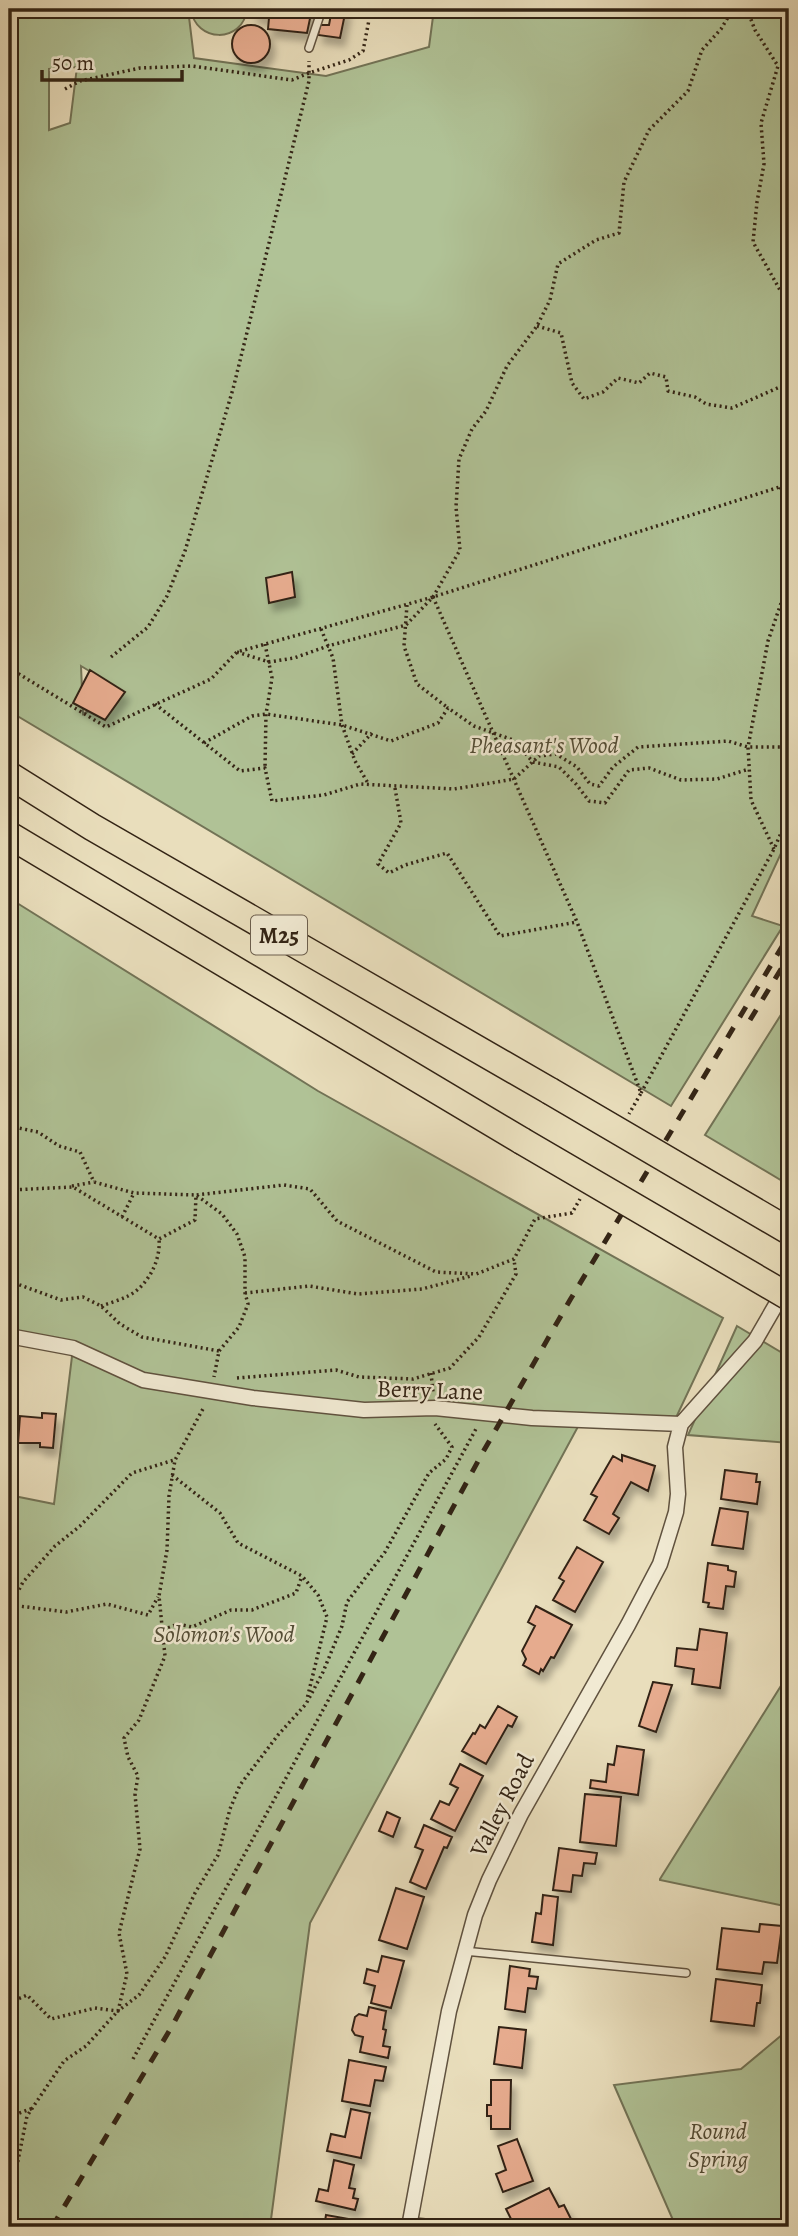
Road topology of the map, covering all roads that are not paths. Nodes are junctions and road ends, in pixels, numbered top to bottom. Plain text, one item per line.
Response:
1 (322, 9) edge
2 (309, 48) road end
3 (9, 775) edge
4 (9, 835) edge
5 (789, 1231) edge
6 (789, 1282) edge
7 (789, 1297) edge
8 (9, 1336) edge
9 (681, 1424) junction
10 (464, 1951) junction
11 (686, 1973) dead end
12 (409, 2226) edge
13 (430, 2227) edge

1 - 2 lane
3 - 5 highway, M25, bridge
4 - 7 highway, M25, bridge
6 - 9 street
8 - 9 street, Berry Lane
9 - 10 street, Valley Road
10 - 11 lane
10 - 12 street, Valley Road
12 - 13 street

